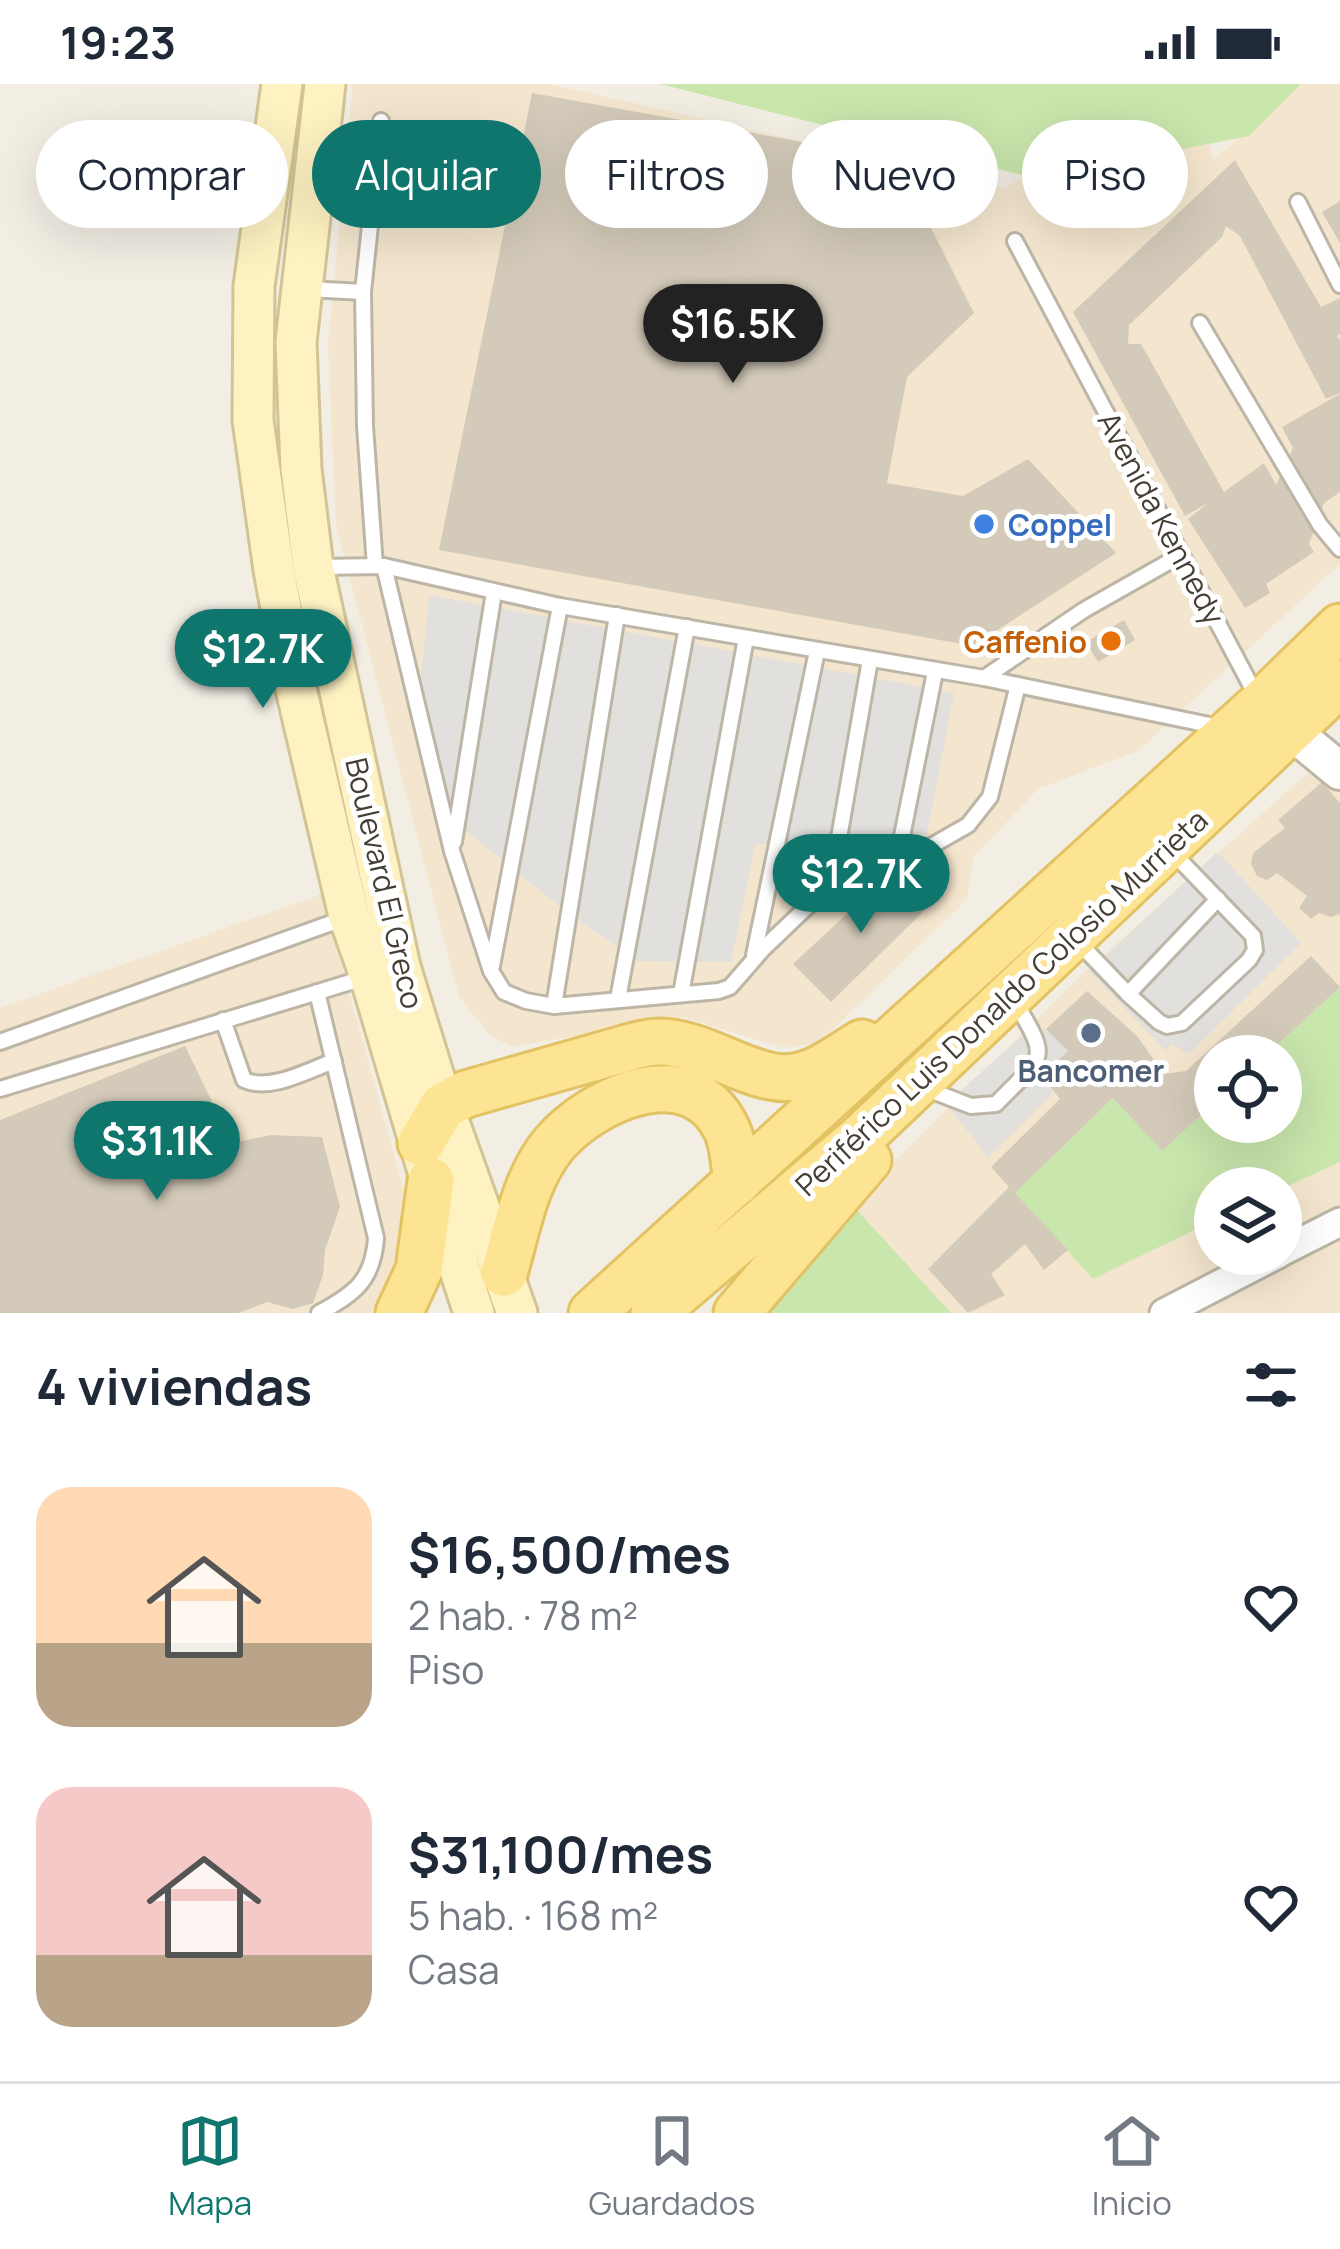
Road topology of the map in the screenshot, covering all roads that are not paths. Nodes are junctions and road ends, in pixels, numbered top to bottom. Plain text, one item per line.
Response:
1 (281, 84) edge
2 (326, 84) edge
3 (1298, 202) dead end
4 (370, 228) edge
5 (1016, 241) dead end
6 (1340, 285) edge
7 (301, 289) junction
8 (363, 292) junction
9 (1200, 322) dead end
10 (1340, 549) edge
11 (1181, 555) junction
12 (380, 566) junction
13 (293, 568) junction
14 (494, 592) junction
15 (560, 606) junction
16 (617, 615) junction
17 (1340, 627) edge
18 (687, 628) junction
19 (746, 638) junction
20 (817, 651) junction
21 (870, 660) junction
22 (935, 672) junction
23 (984, 678) junction
24 (1340, 683) edge
25 (1018, 685) junction
26 (1261, 721) junction
27 (1340, 770) edge
28 (1168, 848) junction
29 (452, 851) junction
30 (899, 851) junction
31 (831, 884) junction
32 (1219, 899) junction
33 (1042, 903) junction
34 (368, 910) junction
35 (1074, 937) junction
36 (753, 960) junction
37 (491, 971) junction
38 (385, 972) junction
39 (316, 992) junction
40 (682, 994) junction
41 (1128, 994) junction
42 (1012, 995) junction
43 (618, 999) junction
44 (554, 1006) junction
45 (928, 1007) junction
46 (223, 1020) junction
47 (0, 1042) edge
48 (334, 1061) junction
49 (0, 1089) edge
50 (909, 1092) junction
51 (432, 1143) junction
52 (737, 1182) junction
53 (1340, 1222) edge
54 (1302, 1241) edge
55 (1237, 1275) edge
56 (511, 1293) edge
57 (320, 1313) edge
58 (399, 1313) edge
59 (474, 1313) edge
60 (592, 1313) edge
61 (654, 1313) edge
62 (737, 1313) edge
63 (1164, 1313) edge

1 - 13 main road, Boulevard El Greco
2 - 7 main road, Boulevard El Greco
3 - 6 lane
4 - 8 lane
5 - 11 lane, Avenida Kennedy
7 - 8 lane
7 - 13 main road, Boulevard El Greco
8 - 12 lane
9 - 10 lane
11 - 23 lane
11 - 26 lane, Avenida Kennedy
12 - 13 lane
12 - 14 lane
12 - 29 lane
13 - 34 main road, Boulevard El Greco
14 - 15 lane
14 - 29 lane
15 - 16 lane
15 - 37 lane
16 - 18 lane
16 - 44 lane
17 - 26 main road, Periférico Luis Donaldo Colosio Murrieta
18 - 19 lane
18 - 43 lane
19 - 20 lane
19 - 40 lane
20 - 21 lane
20 - 36 lane
21 - 22 lane
21 - 31 lane
22 - 23 lane
22 - 30 lane
23 - 25 lane
24 - 26 main road, Periférico Luis Donaldo Colosio Murrieta
25 - 26 lane
25 - 30 lane
26 - 27 street, Avenida Kennedy
26 - 28 main road, Periférico Luis Donaldo Colosio Murrieta
26 - 33 main road, Periférico Luis Donaldo Colosio Murrieta
28 - 32 lane
28 - 35 main road, Periférico Luis Donaldo Colosio Murrieta
29 - 37 lane
30 - 31 lane
31 - 36 lane
32 - 41 lane
32 - 41 lane
33 - 35 lane
33 - 45 main road, Periférico Luis Donaldo Colosio Murrieta
34 - 38 main road, Boulevard El Greco
34 - 47 lane
35 - 41 lane
35 - 42 main road, Periférico Luis Donaldo Colosio Murrieta
36 - 40 lane
37 - 44 lane
38 - 39 lane
38 - 51 main road, Boulevard El Greco
39 - 46 lane
39 - 48 lane
40 - 43 lane
42 - 50 main road, Periférico Luis Donaldo Colosio Murrieta
42 - 50 lane
43 - 44 lane
45 - 51 main road
45 - 52 main road, Periférico Luis Donaldo Colosio Murrieta
46 - 48 lane
46 - 49 lane
48 - 57 lane
50 - 61 main road, Periférico Luis Donaldo Colosio Murrieta
50 - 62 main road
51 - 56 main road, Boulevard El Greco
51 - 58 main road
51 - 59 main road, Boulevard El Greco
52 - 56 main road
52 - 60 main road, Periférico Luis Donaldo Colosio Murrieta
53 - 54 street
55 - 63 street

